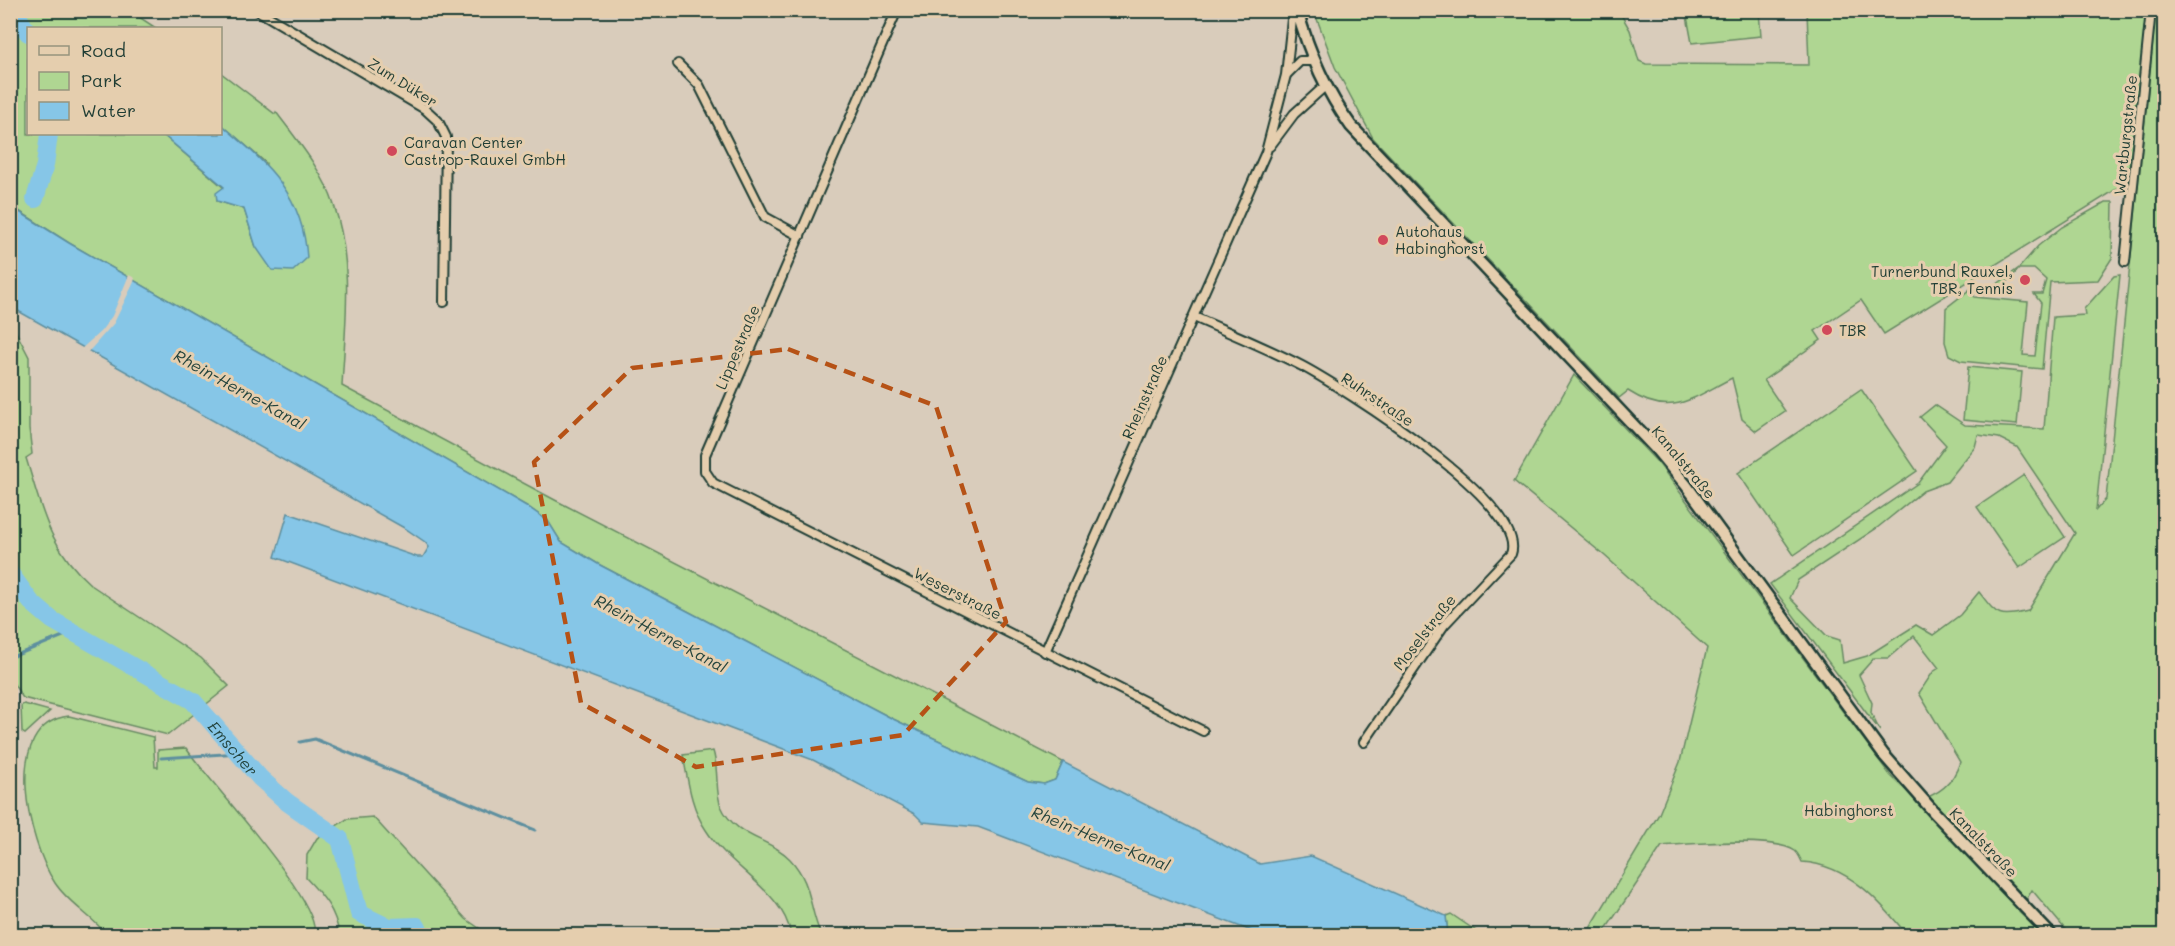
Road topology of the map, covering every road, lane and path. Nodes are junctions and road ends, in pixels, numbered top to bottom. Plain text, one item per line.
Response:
1 (257, 10) edge
2 (897, 10) edge
3 (1295, 10) edge
4 (2151, 10) edge
5 (1313, 61) junction
6 (678, 64) dead end
7 (1286, 75) junction
8 (1325, 86) junction
9 (1266, 153) junction
10 (800, 236) junction
11 (2125, 262) dead end
12 (444, 302) dead end
13 (1194, 317) junction
14 (705, 471) joint
15 (1514, 545) joint
16 (1045, 652) junction
17 (1203, 731) dead end
18 (1364, 742) dead end
19 (2052, 936) edge

1 - 12 street, Zum Düker
2 - 10 street, Lippestraße
3 - 5 main road, Kanalstraße
3 - 7 street, Rheinstraße
4 - 11 street, Wartburgstraße
5 - 7 street
5 - 8 main road, Kanalstraße
6 - 10 street
7 - 9 street, Rheinstraße
8 - 9 street, Rheinstraße
8 - 19 main road, Kanalstraße
9 - 13 street, Rheinstraße
10 - 14 street, Lippestraße
13 - 15 street, Ruhrstraße
13 - 16 street, Rheinstraße
14 - 16 street, Weserstraße
15 - 18 street, Moselstraße
16 - 17 street, Weserstraße

